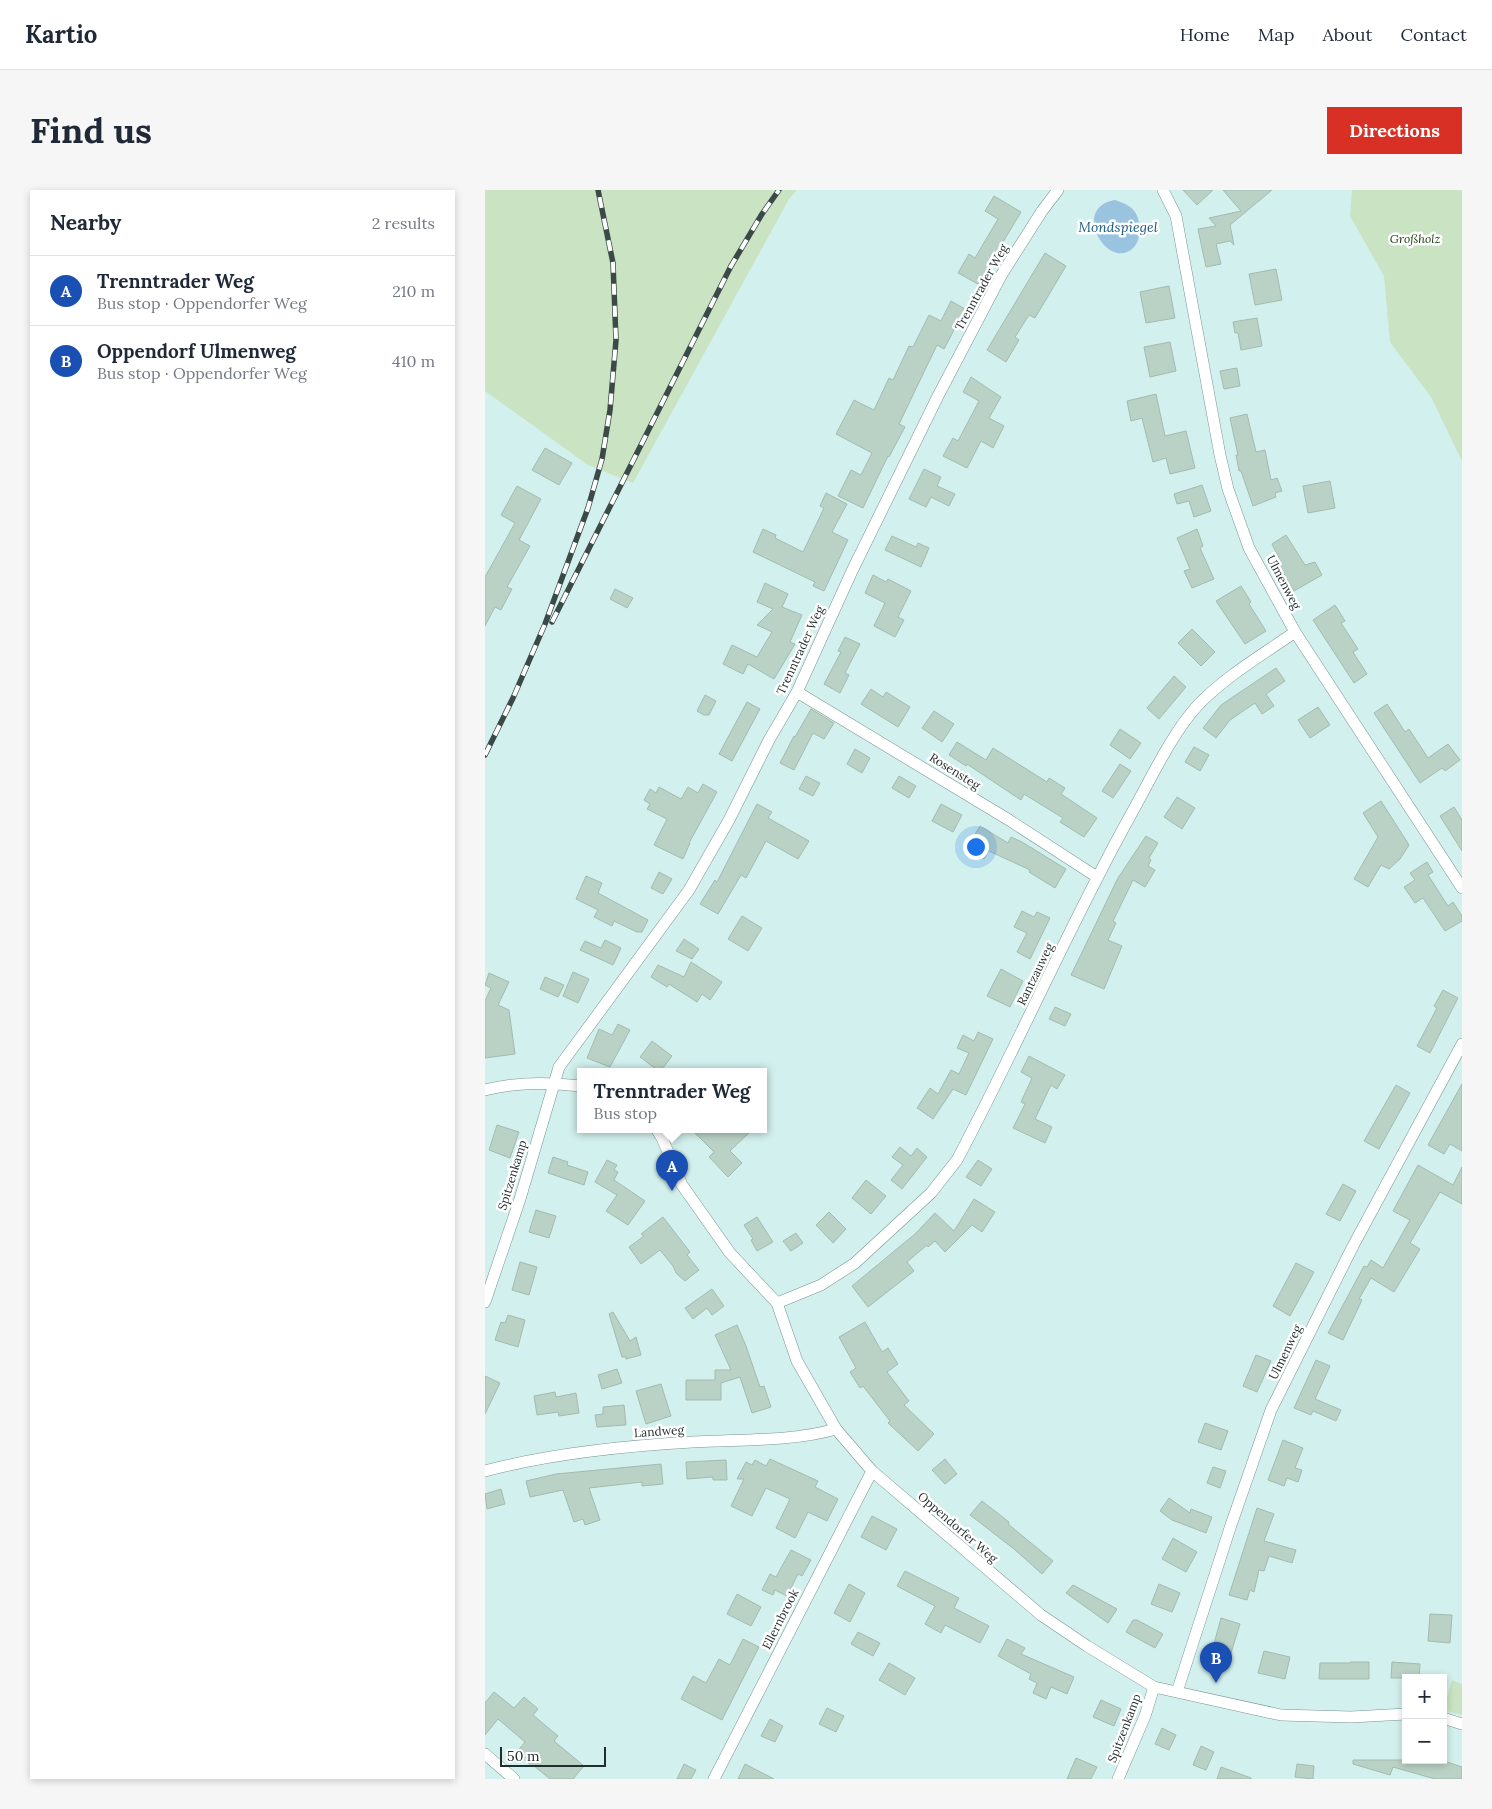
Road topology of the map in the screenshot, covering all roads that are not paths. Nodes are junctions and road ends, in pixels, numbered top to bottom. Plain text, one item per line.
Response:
1 (1058, 190) edge
2 (1163, 190) edge
3 (1295, 632) junction
4 (797, 692) junction
5 (1097, 877) junction
6 (1462, 888) edge
7 (1462, 1044) edge
8 (554, 1083) junction
9 (577, 1086) edge
10 (485, 1090) edge
11 (659, 1133) edge
12 (485, 1302) edge
13 (777, 1303) junction
14 (836, 1429) junction
15 (485, 1471) edge
16 (872, 1471) junction
17 (1154, 1687) junction
18 (1177, 1692) junction
19 (1402, 1714) edge
20 (1446, 1719) edge
21 (1462, 1724) edge
22 (485, 1754) edge
23 (514, 1779) edge
24 (714, 1779) edge
25 (1119, 1779) edge

1 - 4 street, Trenntrader Weg
2 - 3 street, Ulmenweg
3 - 5 street, Rantzauweg
3 - 6 street, Ulmenweg
4 - 5 street, Rosensteg
4 - 8 street, Trenntrader Weg
5 - 13 street, Rantzauweg
7 - 18 street, Ulmenweg
8 - 9 street
8 - 10 street
8 - 12 street, Spitzenkamp
11 - 13 street, Oppendorfer Weg
13 - 14 street, Oppendorfer Weg
14 - 15 street, Landweg
14 - 16 street, Oppendorfer Weg
16 - 17 street, Oppendorfer Weg
16 - 24 street, Ellernbrook
17 - 18 street, Oppendorfer Weg
17 - 25 street, Spitzenkamp
18 - 19 street, Oppendorfer Weg
20 - 21 street
22 - 23 street

